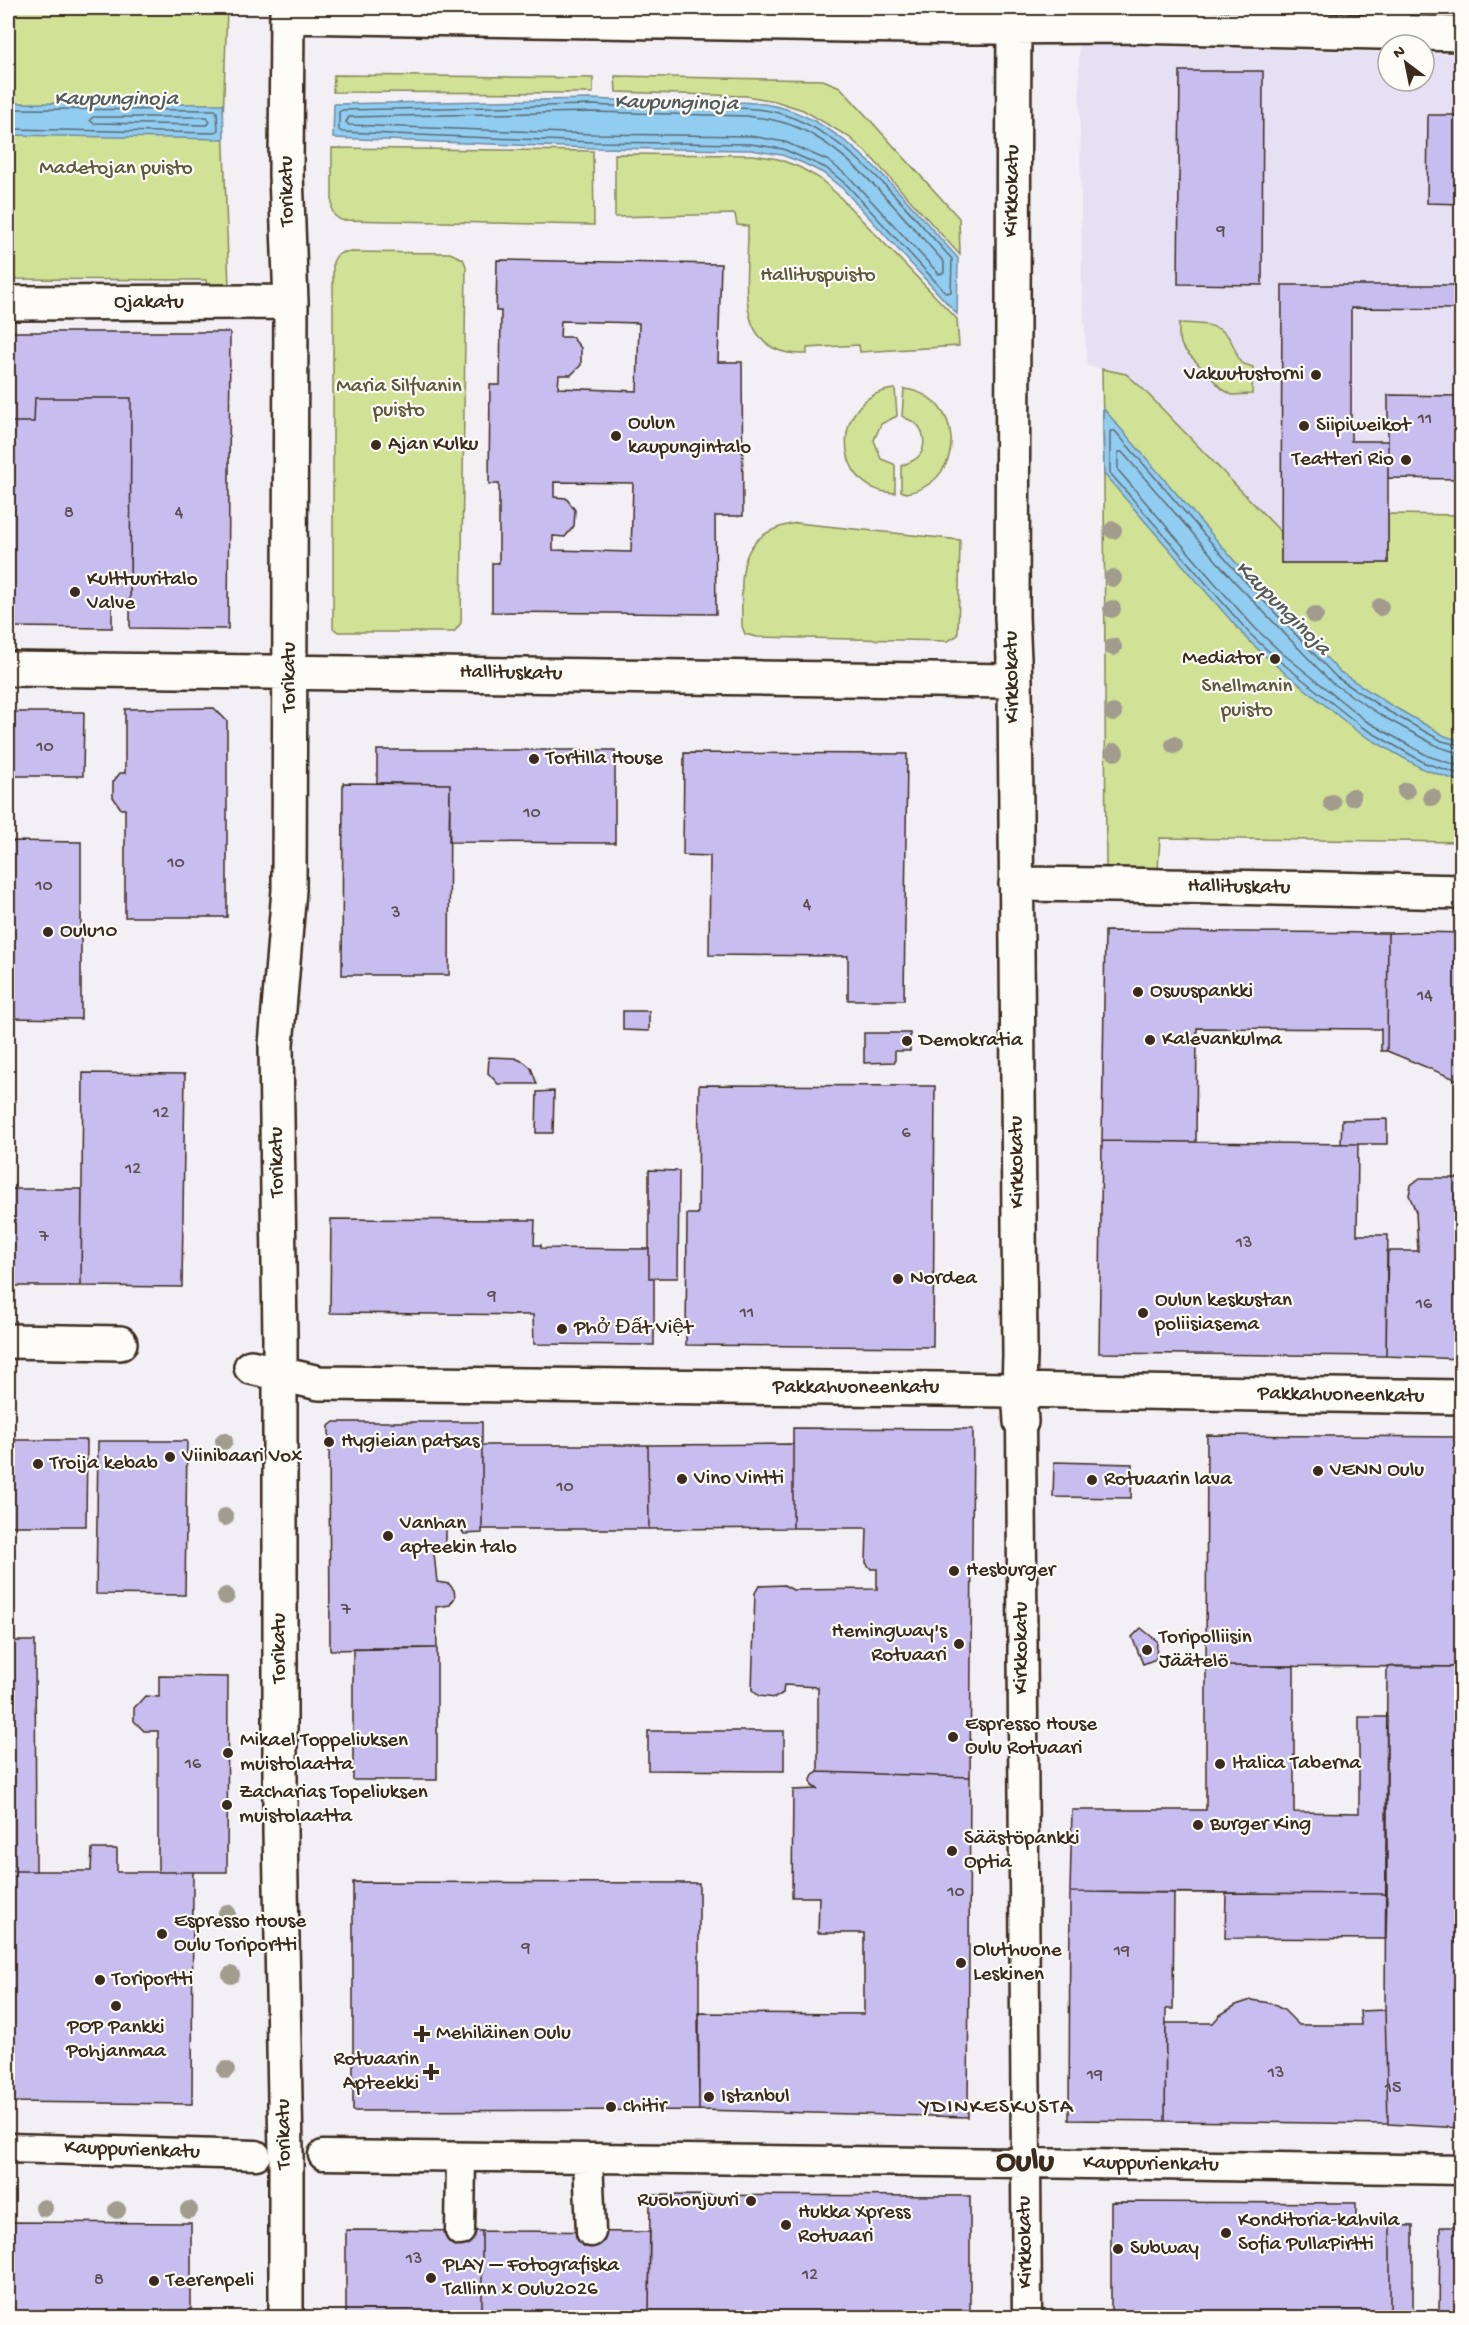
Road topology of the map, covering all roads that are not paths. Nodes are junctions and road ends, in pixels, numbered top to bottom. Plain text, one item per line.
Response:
1 (288, 12) edge
2 (1015, 17) edge
3 (1387, 20) edge
4 (1461, 34) edge
5 (291, 302) junction
6 (8, 303) edge
7 (8, 669) edge
8 (290, 672) junction
9 (1014, 681) junction
10 (1016, 884) junction
11 (1461, 892) edge
12 (8, 1341) edge
13 (120, 1343) dead end
14 (265, 1371) junction
15 (1018, 1390) junction
16 (1461, 1397) edge
17 (1021, 1422) joint
18 (8, 2148) edge
19 (255, 2154) dead end
20 (323, 2156) dead end
21 (461, 2157) junction
22 (588, 2159) junction
23 (1025, 2163) junction
24 (1461, 2170) edge
25 (460, 2231) dead end
26 (591, 2232) dead end
27 (286, 2318) edge
28 (1027, 2318) edge

1 - 2 street
1 - 5 street, Torikatu
2 - 3 street
2 - 9 street, Kirkkokatu
3 - 4 street
5 - 6 street, Ojakatu
5 - 8 street, Torikatu
7 - 8 street, Hallituskatu
8 - 9 street, Hallituskatu
8 - 14 street, Torikatu
9 - 10 street, Kirkkokatu
10 - 11 street, Hallituskatu
10 - 15 street, Kirkkokatu
12 - 13 street
14 - 15 street, Pakkahuoneenkatu
14 - 27 street, Torikatu
15 - 16 street, Pakkahuoneenkatu
15 - 17 street, Kirkkokatu
17 - 23 street, Kirkkokatu
18 - 19 street, Kauppurienkatu
20 - 21 street, Kauppurienkatu
21 - 22 street, Kauppurienkatu
21 - 25 street
22 - 23 street, Kauppurienkatu
22 - 26 street
23 - 24 street, Kauppurienkatu
23 - 28 street, Kirkkokatu

